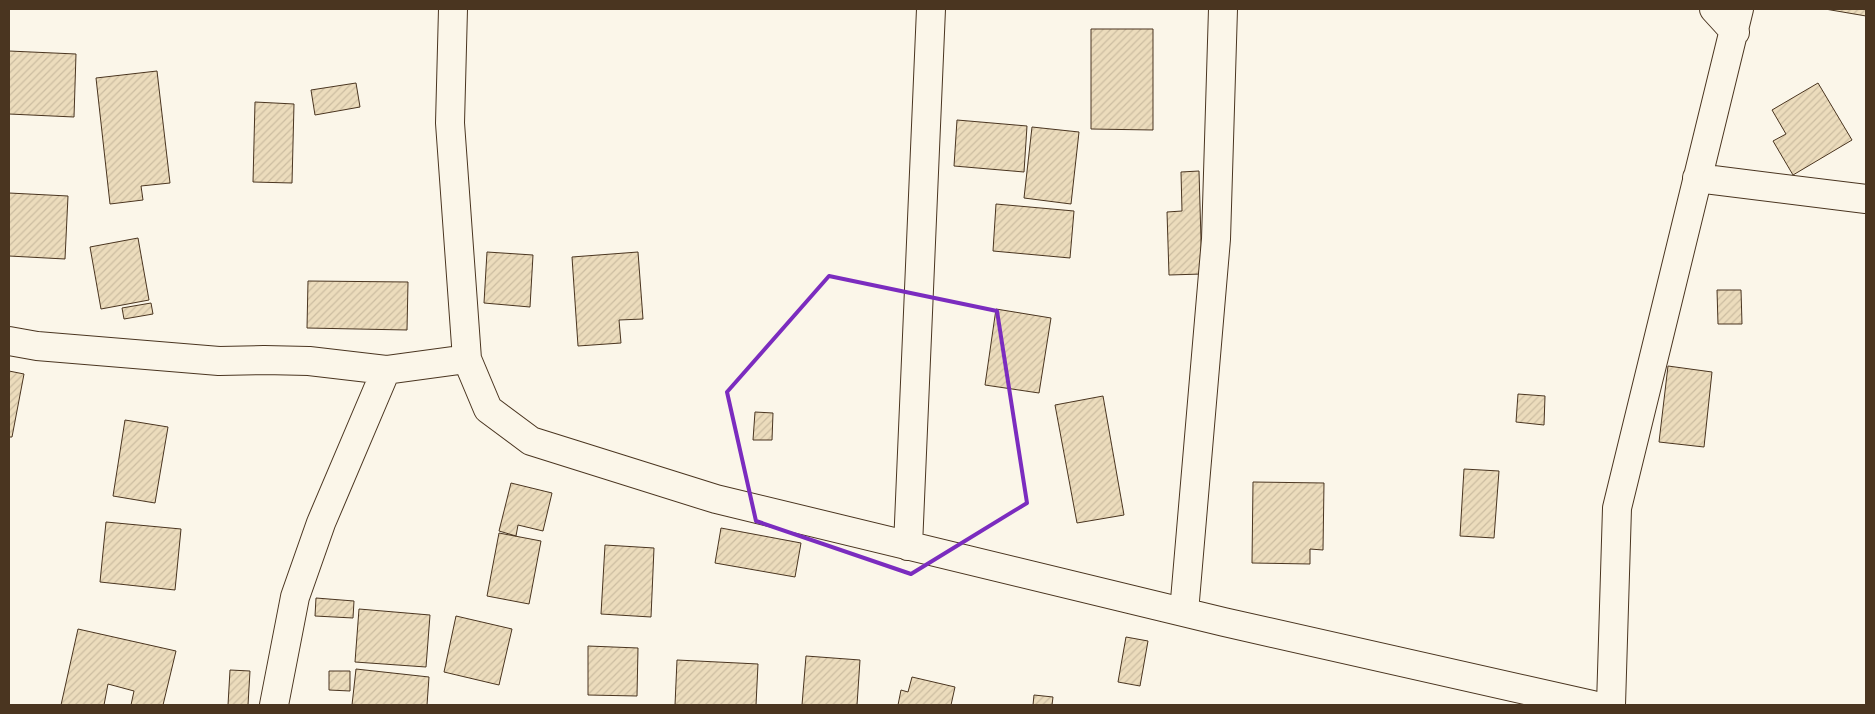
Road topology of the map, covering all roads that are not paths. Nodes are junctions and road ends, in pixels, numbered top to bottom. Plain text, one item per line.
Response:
1 (453, 9) edge
2 (931, 9) edge
3 (1223, 9) edge
4 (1714, 9) edge
5 (1737, 20) edge
6 (1697, 178) junction
7 (1866, 199) edge
8 (9, 341) edge
9 (467, 359) junction
10 (386, 370) junction
11 (908, 546) junction
12 (1184, 612) junction
13 (274, 705) edge
14 (1592, 705) edge
15 (1611, 705) edge

1 - 9 street
2 - 11 street
3 - 12 street
4 - 5 street
5 - 6 street
6 - 7 street
6 - 15 street
8 - 10 street
9 - 10 street
9 - 11 street
10 - 13 street
11 - 12 street
12 - 14 street

